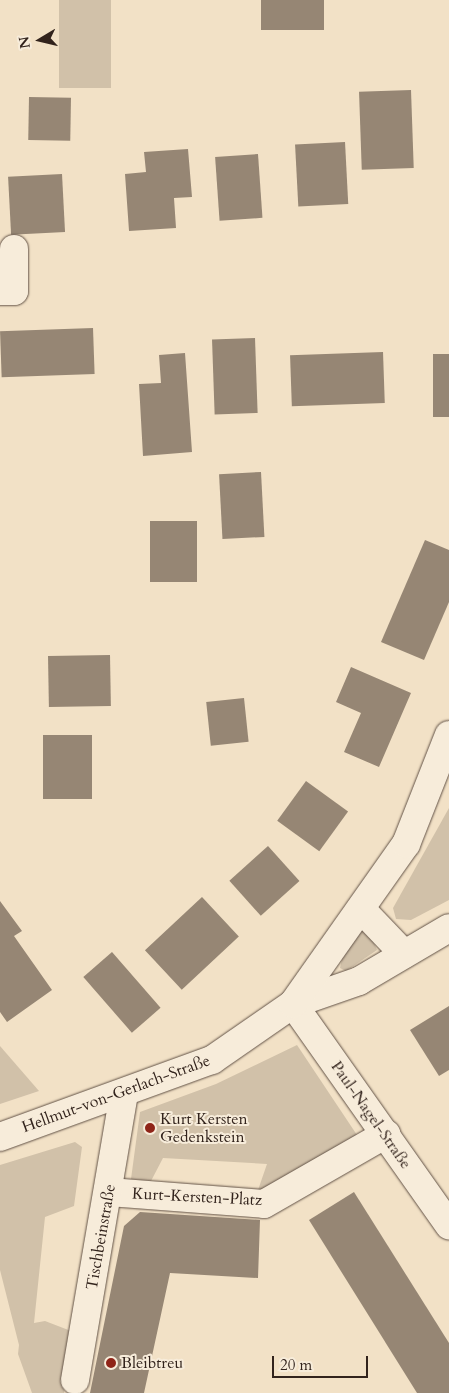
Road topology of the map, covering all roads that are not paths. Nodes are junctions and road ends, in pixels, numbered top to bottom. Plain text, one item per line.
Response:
1 (14, 249) dead end
2 (0, 291) edge
3 (449, 735) edge
4 (362, 909) junction
5 (449, 928) edge
6 (404, 954) junction
7 (293, 1004) junction
8 (124, 1093) junction
9 (386, 1134) junction
10 (0, 1136) edge
11 (109, 1192) junction
12 (449, 1225) edge
13 (75, 1380) dead end

1 - 2 street
3 - 4 street, Hellmut-von-Gerlach-Straße
4 - 6 street
4 - 7 street, Hellmut-von-Gerlach-Straße
5 - 6 street
6 - 7 street
7 - 8 street, Hellmut-von-Gerlach-Straße
7 - 9 street, Paul-Nagel-Straße
8 - 10 street, Hellmut-von-Gerlach-Straße
8 - 11 street, Tischbeinstraße
9 - 11 street, Kurt-Kersten-Platz
9 - 12 street, Paul-Nagel-Straße
11 - 13 street, Tischbeinstraße

